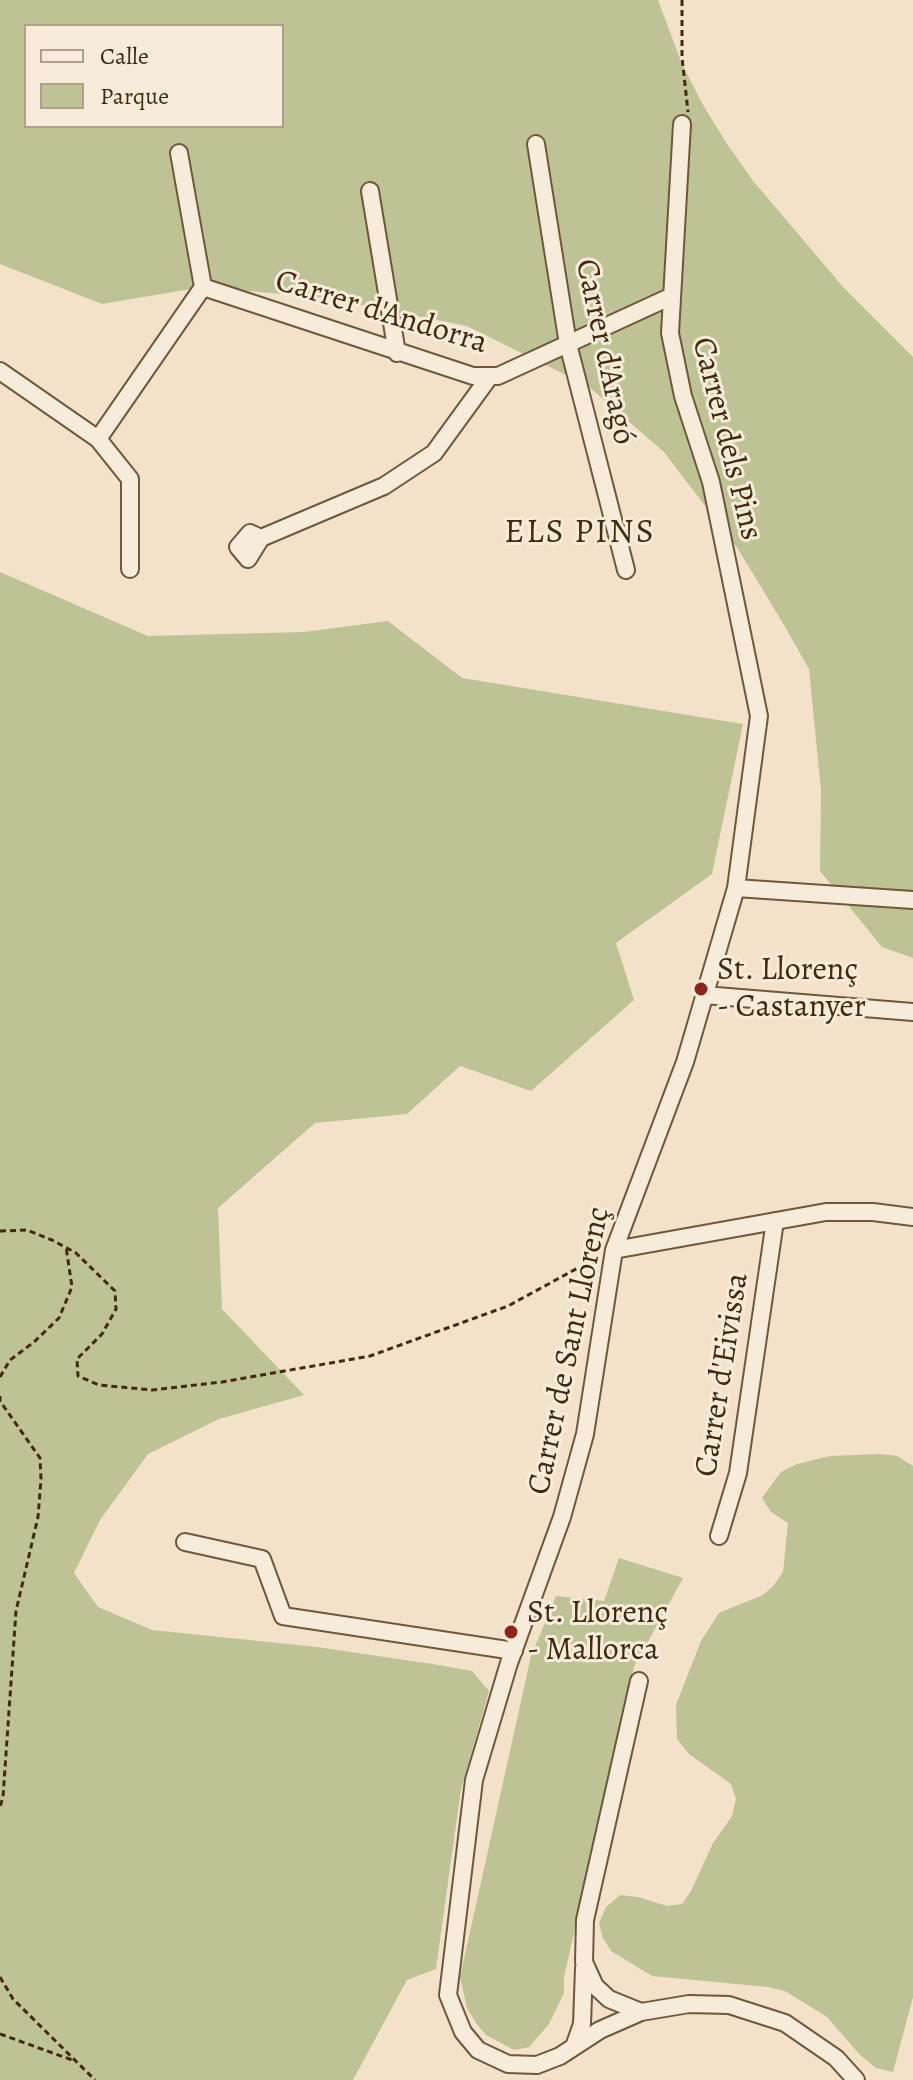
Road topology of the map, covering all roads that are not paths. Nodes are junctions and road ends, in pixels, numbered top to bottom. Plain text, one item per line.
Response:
1 (685, 118) road end
2 (536, 144) dead end
3 (179, 153) dead end
4 (370, 191) dead end
5 (203, 287) junction
6 (672, 296) junction
7 (568, 344) junction
8 (397, 353) junction
9 (0, 371) edge
10 (490, 376) junction
11 (98, 439) junction
12 (261, 538) dead end
13 (130, 569) dead end
14 (626, 570) dead end
15 (759, 716) joint
16 (736, 888) junction
17 (913, 900) edge
18 (704, 995) junction
19 (913, 1012) edge
20 (913, 1217) edge
21 (775, 1221) junction
22 (614, 1250) junction
23 (719, 1536) dead end
24 (185, 1542) dead end
25 (514, 1651) junction
26 (639, 1681) dead end
27 (584, 1962) junction
28 (641, 2012) junction
29 (574, 2047) junction
30 (856, 2080) edge

1 - 6 street, Carrer dels Pins
2 - 7 street, Carrer d'Aragó
3 - 5 street
4 - 8 street
5 - 8 street, Carrer d'Andorra
5 - 11 street
6 - 7 street, Carrer d'Andorra
6 - 15 street, Carrer dels Pins
7 - 10 street, Carrer d'Andorra
7 - 14 street, Carrer d'Aragó
8 - 10 street, Carrer d'Andorra
9 - 11 street
10 - 12 street
11 - 13 street
15 - 16 street, Carrer de Sant Llorenç
16 - 17 street
16 - 18 street, Carrer de Sant Llorenç
18 - 19 street
18 - 22 street, Carrer de Sant Llorenç
20 - 21 street
21 - 22 street
21 - 23 street, Carrer d'Eivissa
22 - 25 street, Carrer de Sant Llorenç
24 - 25 street
25 - 29 street, Carrer de Sant Llorenç
26 - 27 street
27 - 28 street
27 - 29 street
28 - 29 street, Carrer de Sant Llorenç
28 - 30 street, Carrer de Sant Llorenç

